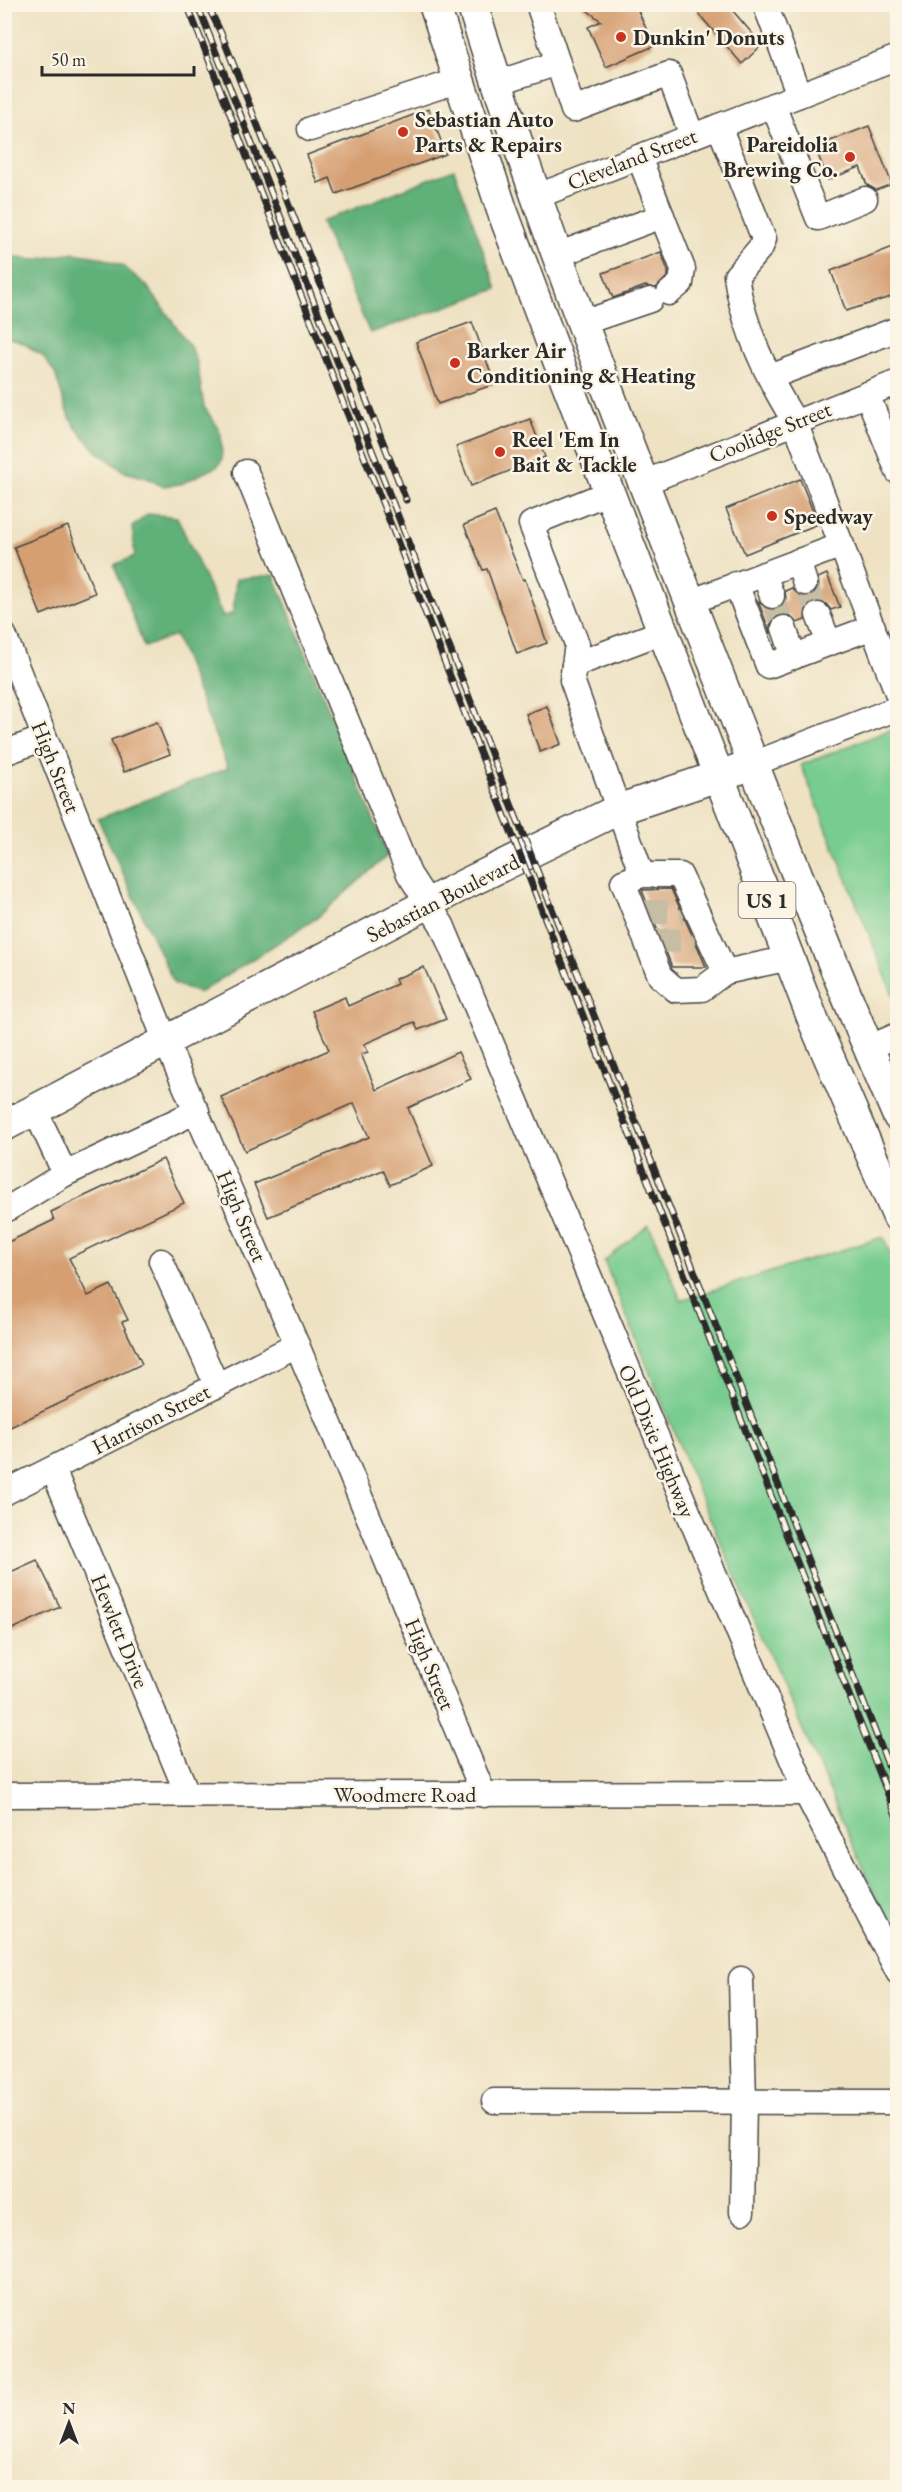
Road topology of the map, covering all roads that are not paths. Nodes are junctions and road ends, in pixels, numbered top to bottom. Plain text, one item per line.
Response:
1 (434, 4) edge
2 (472, 4) edge
3 (538, 4) edge
4 (765, 4) edge
5 (897, 57) edge
6 (558, 63) junction
7 (457, 81) junction
8 (496, 83) junction
9 (799, 95) junction
10 (773, 105) junction
11 (719, 126) junction
12 (310, 129) dead end
13 (692, 136) junction
14 (639, 157) junction
15 (535, 197) junction
16 (865, 199) dead end
17 (662, 216) junction
18 (515, 246) junction
19 (557, 255) junction
20 (569, 287) junction
21 (582, 323) junction
22 (897, 329) edge
23 (770, 377) junction
24 (897, 382) edge
25 (867, 394) junction
26 (795, 422) junction
27 (891, 437) edge
28 (246, 472) dead end
29 (897, 472) edge
30 (643, 483) junction
31 (610, 492) junction
32 (842, 545) junction
33 (736, 584) junction
34 (690, 602) junction
35 (818, 615) tunnel mouth
36 (873, 627) junction
37 (784, 628) tunnel mouth
38 (664, 631) junction
39 (4, 635) edge
40 (829, 644) junction
41 (794, 657) junction
42 (574, 665) junction
43 (897, 695) edge
44 (897, 708) edge
45 (44, 738) junction
46 (4, 753) edge
47 (753, 764) junction
48 (720, 775) junction
49 (617, 810) junction
50 (642, 874) junction
51 (429, 905) junction
52 (790, 958) junction
53 (725, 972) junction
54 (897, 1035) edge
55 (166, 1042) junction
56 (868, 1048) junction
57 (35, 1110) junction
58 (197, 1111) junction
59 (897, 1116) edge
60 (4, 1126) edge
61 (65, 1174) junction
62 (4, 1211) edge
63 (897, 1217) edge
64 (161, 1261) dead end
65 (297, 1345) junction
66 (217, 1386) junction
67 (54, 1469) junction
68 (4, 1493) edge
69 (187, 1793) junction
70 (806, 1793) junction
71 (4, 1795) edge
72 (484, 1795) junction
73 (897, 1972) edge
74 (741, 1979) dead end
75 (495, 2101) dead end
76 (744, 2102) junction
77 (897, 2102) edge
78 (742, 2212) dead end

1 - 7 main road, US 1
2 - 8 main road, US 1
3 - 6 street
4 - 9 street
5 - 9 street, Cleveland Street
6 - 8 street
6 - 13 street
7 - 12 street
7 - 18 main road, US 1
8 - 15 main road, US 1
9 - 10 street, Cleveland Street
10 - 11 street, Cleveland Street
10 - 16 street
11 - 13 street, Cleveland Street
11 - 23 street
13 - 14 street, Cleveland Street
14 - 15 street, Cleveland Street
14 - 17 street
15 - 19 main road, US 1
17 - 19 street
17 - 21 street
18 - 20 main road
18 - 31 main road, US 1
19 - 20 main road, US 1
20 - 21 main road, US 1
21 - 30 main road, US 1
22 - 23 street
23 - 26 street
24 - 25 street, Coolidge Street
25 - 26 street, Coolidge Street
25 - 27 street
26 - 30 street, Coolidge Street
26 - 32 street
27 - 29 street
28 - 51 street, Old Dixie Highway
30 - 34 main road, US 1
31 - 38 main road, US 1
31 - 42 street
32 - 33 street
32 - 36 street
33 - 34 street
33 - 41 street
34 - 47 main road, US 1
35 - 40 street
36 - 40 street
36 - 43 street
37 - 41 street
38 - 42 street
38 - 48 main road, US 1
39 - 45 street, High Street
40 - 41 street
42 - 49 street
44 - 47 street, Sebastian Boulevard
45 - 46 street
45 - 55 street, High Street
47 - 48 main road, Sebastian Boulevard
47 - 56 main road, US 1
48 - 49 main road, Sebastian Boulevard
48 - 52 main road, US 1
49 - 50 street
49 - 51 main road, Sebastian Boulevard
50 - 53 street
50 - 53 street
51 - 55 main road, Sebastian Boulevard
51 - 70 street, Old Dixie Highway
52 - 53 street
52 - 63 main road, US 1
54 - 56 street
55 - 57 main road, Sebastian Boulevard
55 - 58 street, High Street
56 - 59 main road, US 1
57 - 60 main road, Sebastian Boulevard
57 - 61 street
58 - 61 street
58 - 65 street, High Street
61 - 62 street
64 - 66 street
65 - 66 street, Harrison Street
65 - 72 street, High Street
66 - 67 street, Harrison Street
67 - 68 street, Harrison Street
67 - 69 street, Hewlett Drive
69 - 71 street, Woodmere Road
69 - 72 street, Woodmere Road
70 - 72 street, Woodmere Road
70 - 73 street, Old Dixie Highway
74 - 76 street
75 - 76 street
76 - 77 street
76 - 78 street

